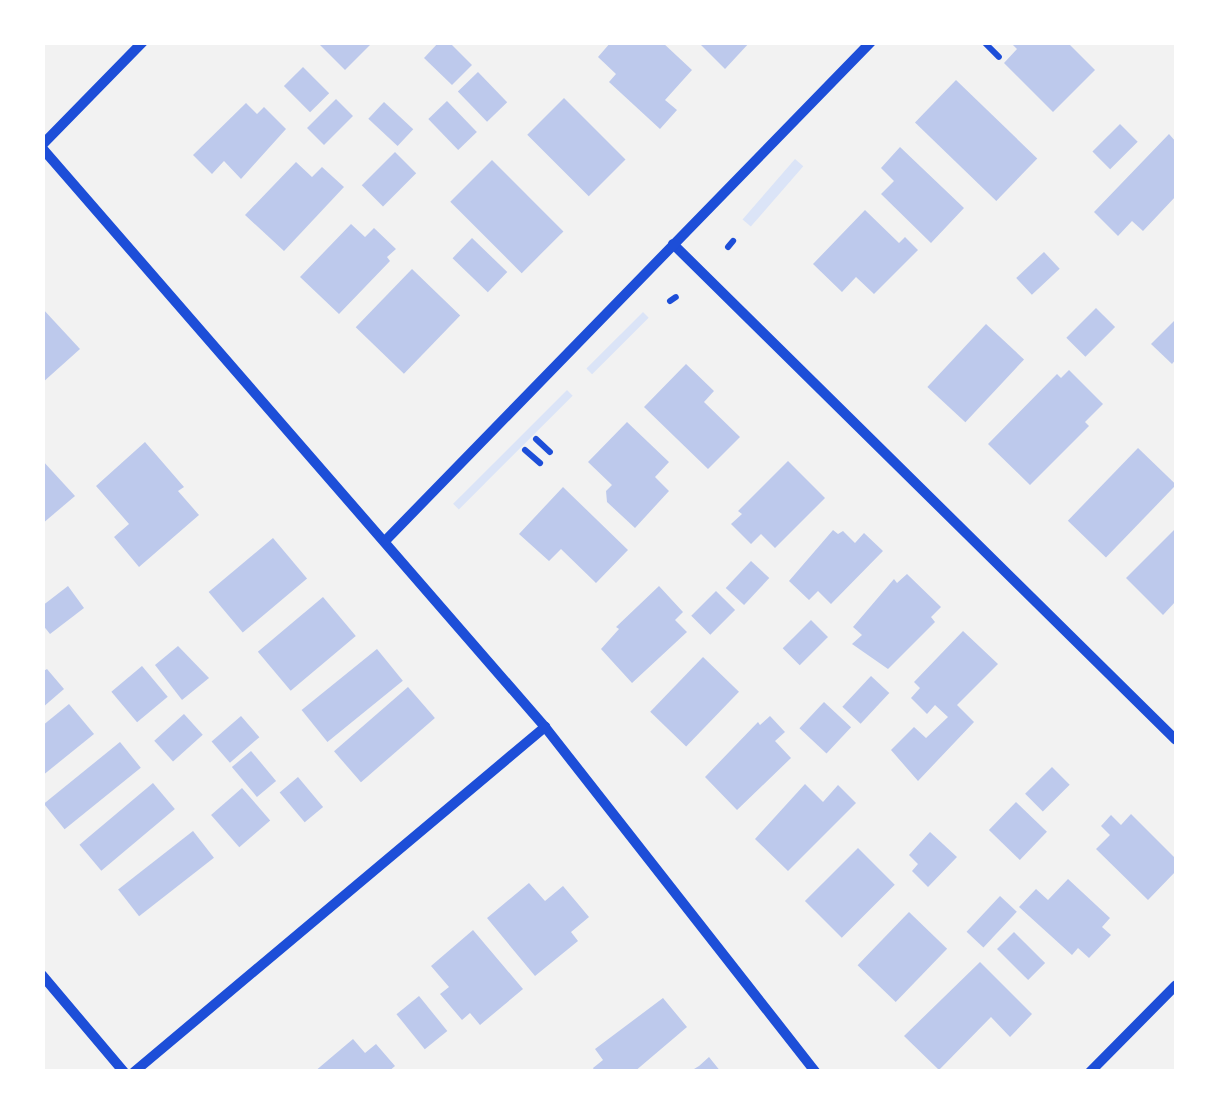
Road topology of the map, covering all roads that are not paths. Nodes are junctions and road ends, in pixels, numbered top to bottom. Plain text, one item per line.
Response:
1 (143, 42) edge
2 (871, 42) edge
3 (42, 147) edge
4 (673, 244) junction
5 (386, 540) junction
6 (545, 727) junction
7 (1176, 740) edge
8 (42, 974) edge
9 (1176, 985) edge
10 (124, 1072) edge
11 (134, 1072) edge
12 (816, 1072) edge
13 (1090, 1072) edge

1 - 3 street
2 - 4 street
3 - 5 street
4 - 5 street
4 - 7 street
5 - 6 street
6 - 11 street
6 - 12 street
8 - 10 street
9 - 13 street

